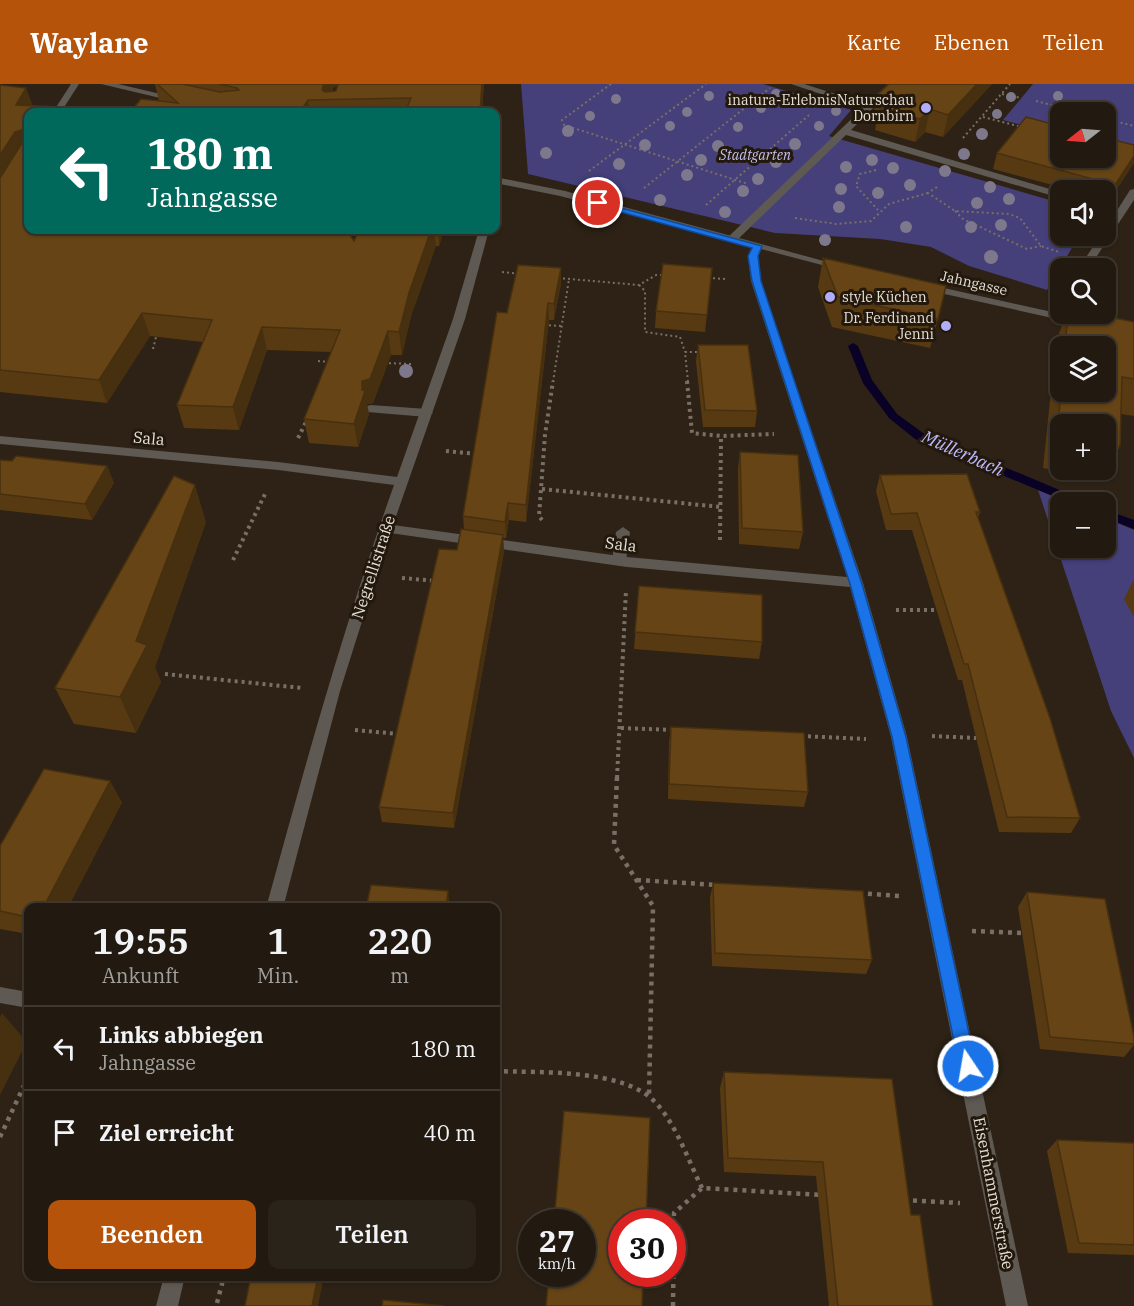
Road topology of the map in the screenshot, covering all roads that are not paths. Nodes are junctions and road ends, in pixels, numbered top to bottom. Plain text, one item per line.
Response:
1 (75, 84) edge
2 (105, 84) edge
3 (795, 84) edge
4 (893, 84) edge
5 (185, 101) edge
6 (869, 106) junction
7 (60, 108) edge
8 (844, 131) junction
9 (500, 184) edge
10 (1050, 192) edge
11 (1134, 192) edge
12 (1116, 212) edge
13 (1120, 213) junction
14 (1116, 219) edge
15 (483, 234) edge
16 (731, 240) junction
17 (757, 246) junction
18 (847, 268) edge
19 (916, 285) edge
20 (1050, 311) edge
21 (1096, 324) edge
22 (1100, 325) edge
23 (371, 409) edge
24 (427, 412) junction
25 (0, 440) edge
26 (403, 482) junction
27 (384, 528) junction
28 (623, 532) dead end
29 (623, 562) junction
30 (856, 584) junction
31 (275, 903) edge
32 (0, 995) edge
33 (24, 999) edge
34 (174, 1281) edge
35 (167, 1306) edge
36 (1017, 1306) edge

1 - 7 street
2 - 5 street
3 - 6 street
4 - 6 street
6 - 8 street
8 - 10 street
8 - 16 street
9 - 16 street
11 - 13 street
12 - 13 street
13 - 14 street
15 - 24 street, Negrellistraße
16 - 17 street
17 - 18 street
17 - 30 street, Eisenhammerstraße
19 - 20 street, Jahngasse
21 - 22 street, Jahngasse
23 - 24 street
24 - 26 street, Negrellistraße
25 - 26 street, Sala
26 - 27 street, Negrellistraße
27 - 29 street, Sala
27 - 31 street, Negrellistraße
28 - 29 street
29 - 30 street, Sala
30 - 36 street, Eisenhammerstraße
32 - 33 street
34 - 35 street

